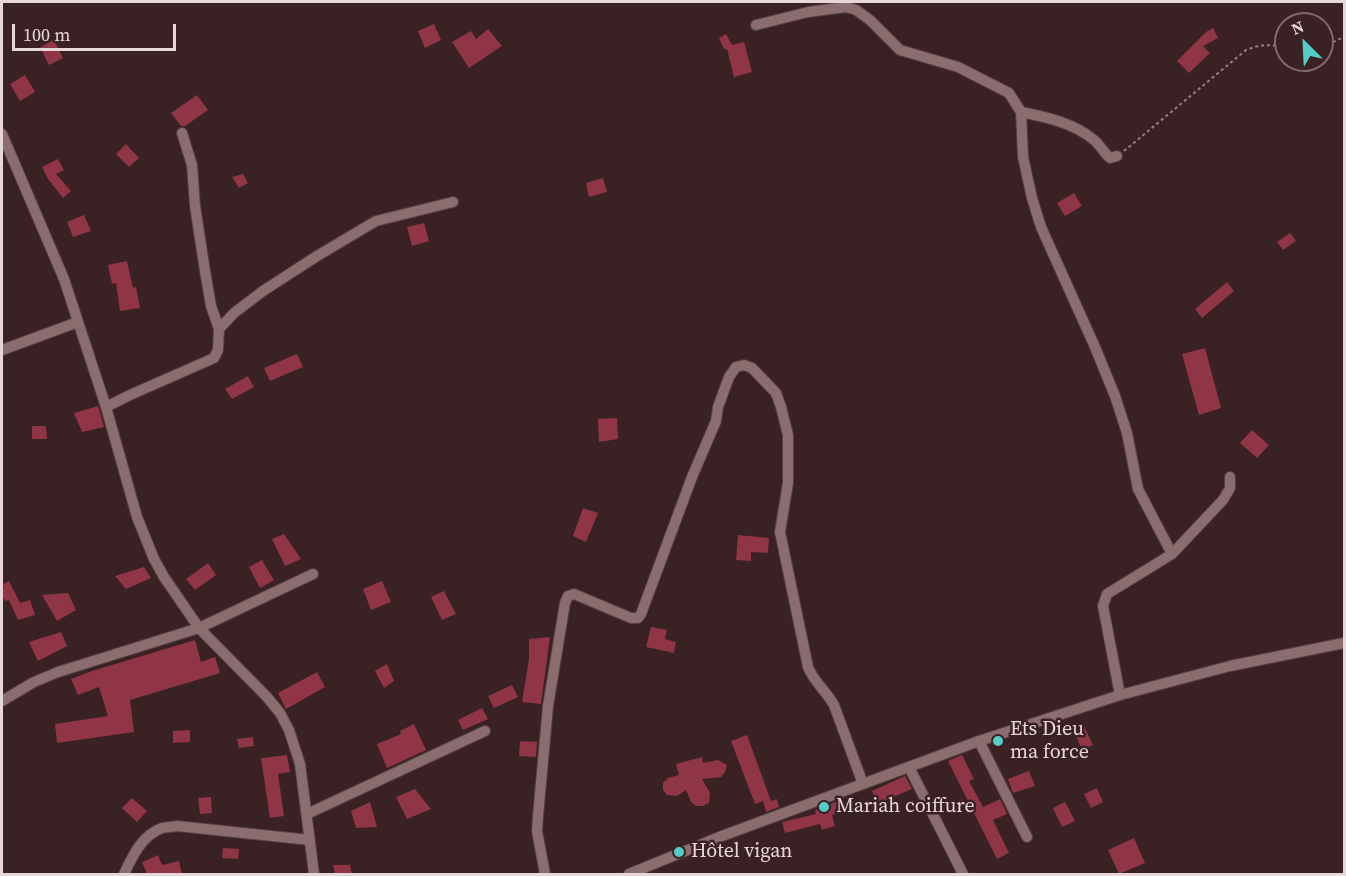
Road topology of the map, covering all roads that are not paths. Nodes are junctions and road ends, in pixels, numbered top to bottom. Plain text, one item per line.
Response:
1 (846, 4) edge
2 (814, 6) edge
3 (756, 25) dead end
4 (1021, 112) junction
5 (182, 133) dead end
6 (2, 134) edge
7 (1117, 156) road end
8 (453, 202) dead end
9 (78, 322) junction
10 (219, 329) junction
11 (2, 350) edge
12 (106, 407) junction
13 (1230, 477) dead end
14 (1172, 554) junction
15 (313, 574) dead end
16 (199, 628) junction
17 (1344, 643) edge
18 (1120, 695) junction
19 (2, 701) edge
20 (485, 731) dead end
21 (979, 741) junction
22 (909, 767) junction
23 (863, 784) junction
24 (307, 814) junction
25 (1028, 837) dead end
26 (310, 840) junction
27 (124, 874) edge
28 (314, 874) edge
29 (545, 874) edge
30 (629, 874) edge
31 (963, 874) edge

1 - 2 street
1 - 4 street
2 - 3 street
4 - 7 street
4 - 14 street
5 - 10 street
6 - 9 street
8 - 10 street
9 - 11 street
9 - 12 street
10 - 12 street
12 - 16 street
13 - 14 street
14 - 18 street
15 - 16 street
16 - 19 street
16 - 24 street
17 - 18 street
18 - 21 street
20 - 24 street
21 - 22 street
21 - 25 street
22 - 23 street
22 - 31 street
23 - 29 street
23 - 30 street
24 - 26 street
26 - 27 street
26 - 28 street

